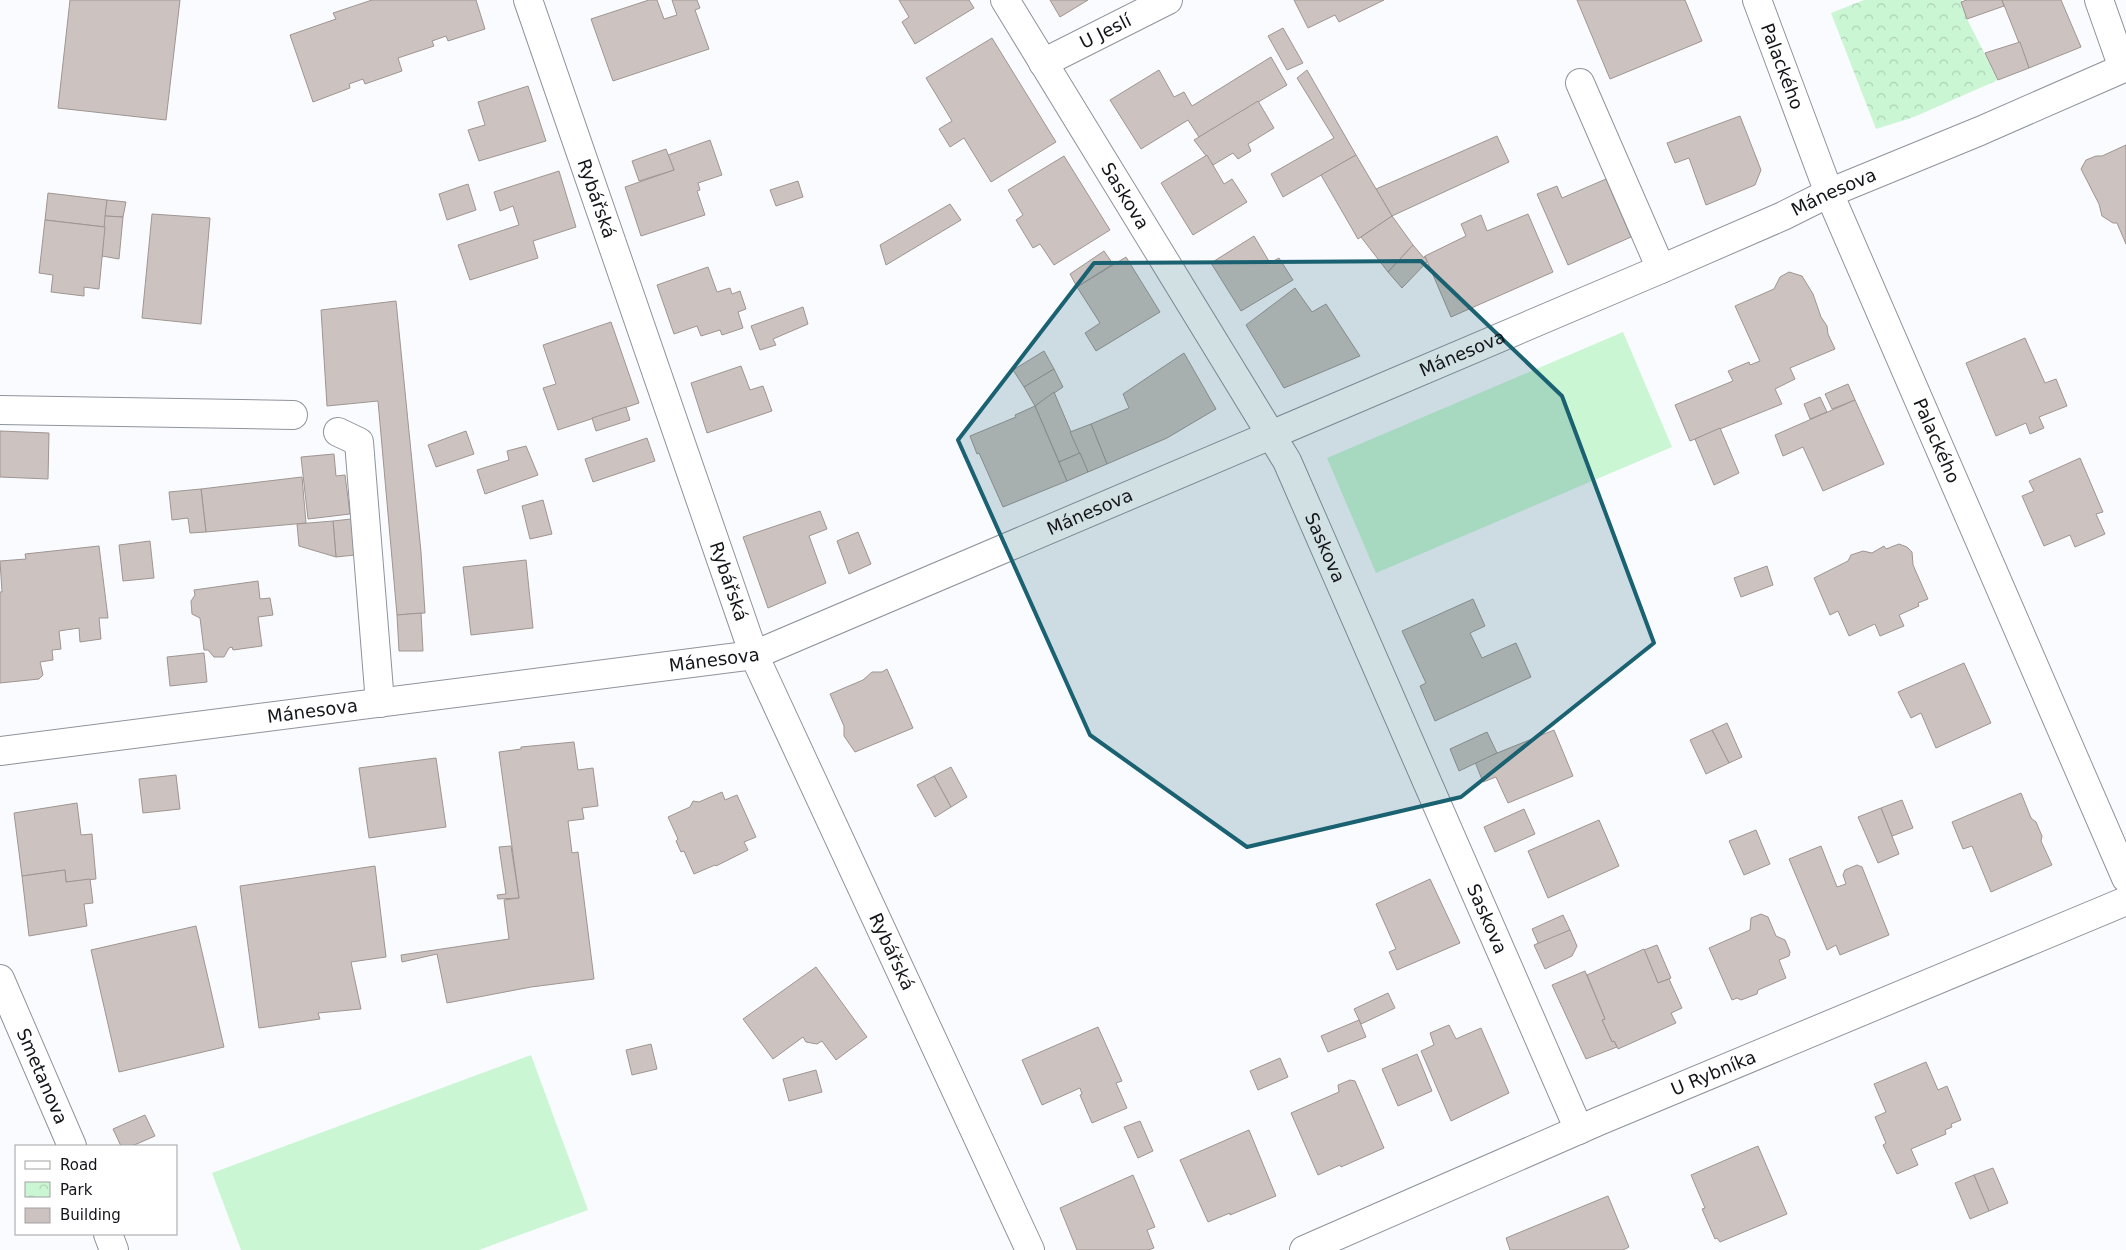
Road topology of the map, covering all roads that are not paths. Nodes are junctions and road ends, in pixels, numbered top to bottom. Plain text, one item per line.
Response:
1 (528, 0) edge
2 (1005, 0) edge
3 (1168, 0) edge
4 (1757, 0) edge
5 (2099, 0) edge
6 (1043, 62) junction
7 (2124, 67) edge
8 (1580, 83) dead end
9 (1829, 194) junction
10 (1661, 269) junction
11 (0, 410) edge
12 (293, 415) dead end
13 (338, 432) dead end
14 (1272, 435) junction
15 (754, 655) junction
16 (380, 703) junction
17 (0, 751) edge
18 (2126, 878) edge
19 (2126, 901) edge
20 (0, 979) edge
21 (1578, 1130) junction
22 (72, 1145) edge
23 (108, 1235) edge
24 (114, 1250) edge
25 (1030, 1250) edge
26 (1304, 1250) edge

1 - 15 street, Rybářská
2 - 6 street, Saskova
3 - 6 street, U Jeslí
4 - 9 street, Palackého
5 - 7 street
6 - 14 street, Saskova
7 - 9 street, Mánesova
8 - 10 street
9 - 10 street, Mánesova
9 - 18 street, Palackého
10 - 14 street, Mánesova
11 - 12 street
13 - 16 street
14 - 15 street, Mánesova
14 - 21 street, Saskova
15 - 16 street, Mánesova
15 - 25 street, Rybářská
16 - 17 street, Mánesova
19 - 21 street, U Rybníka
20 - 22 street, Smetanova
21 - 26 street, U Rybníka
23 - 24 street

